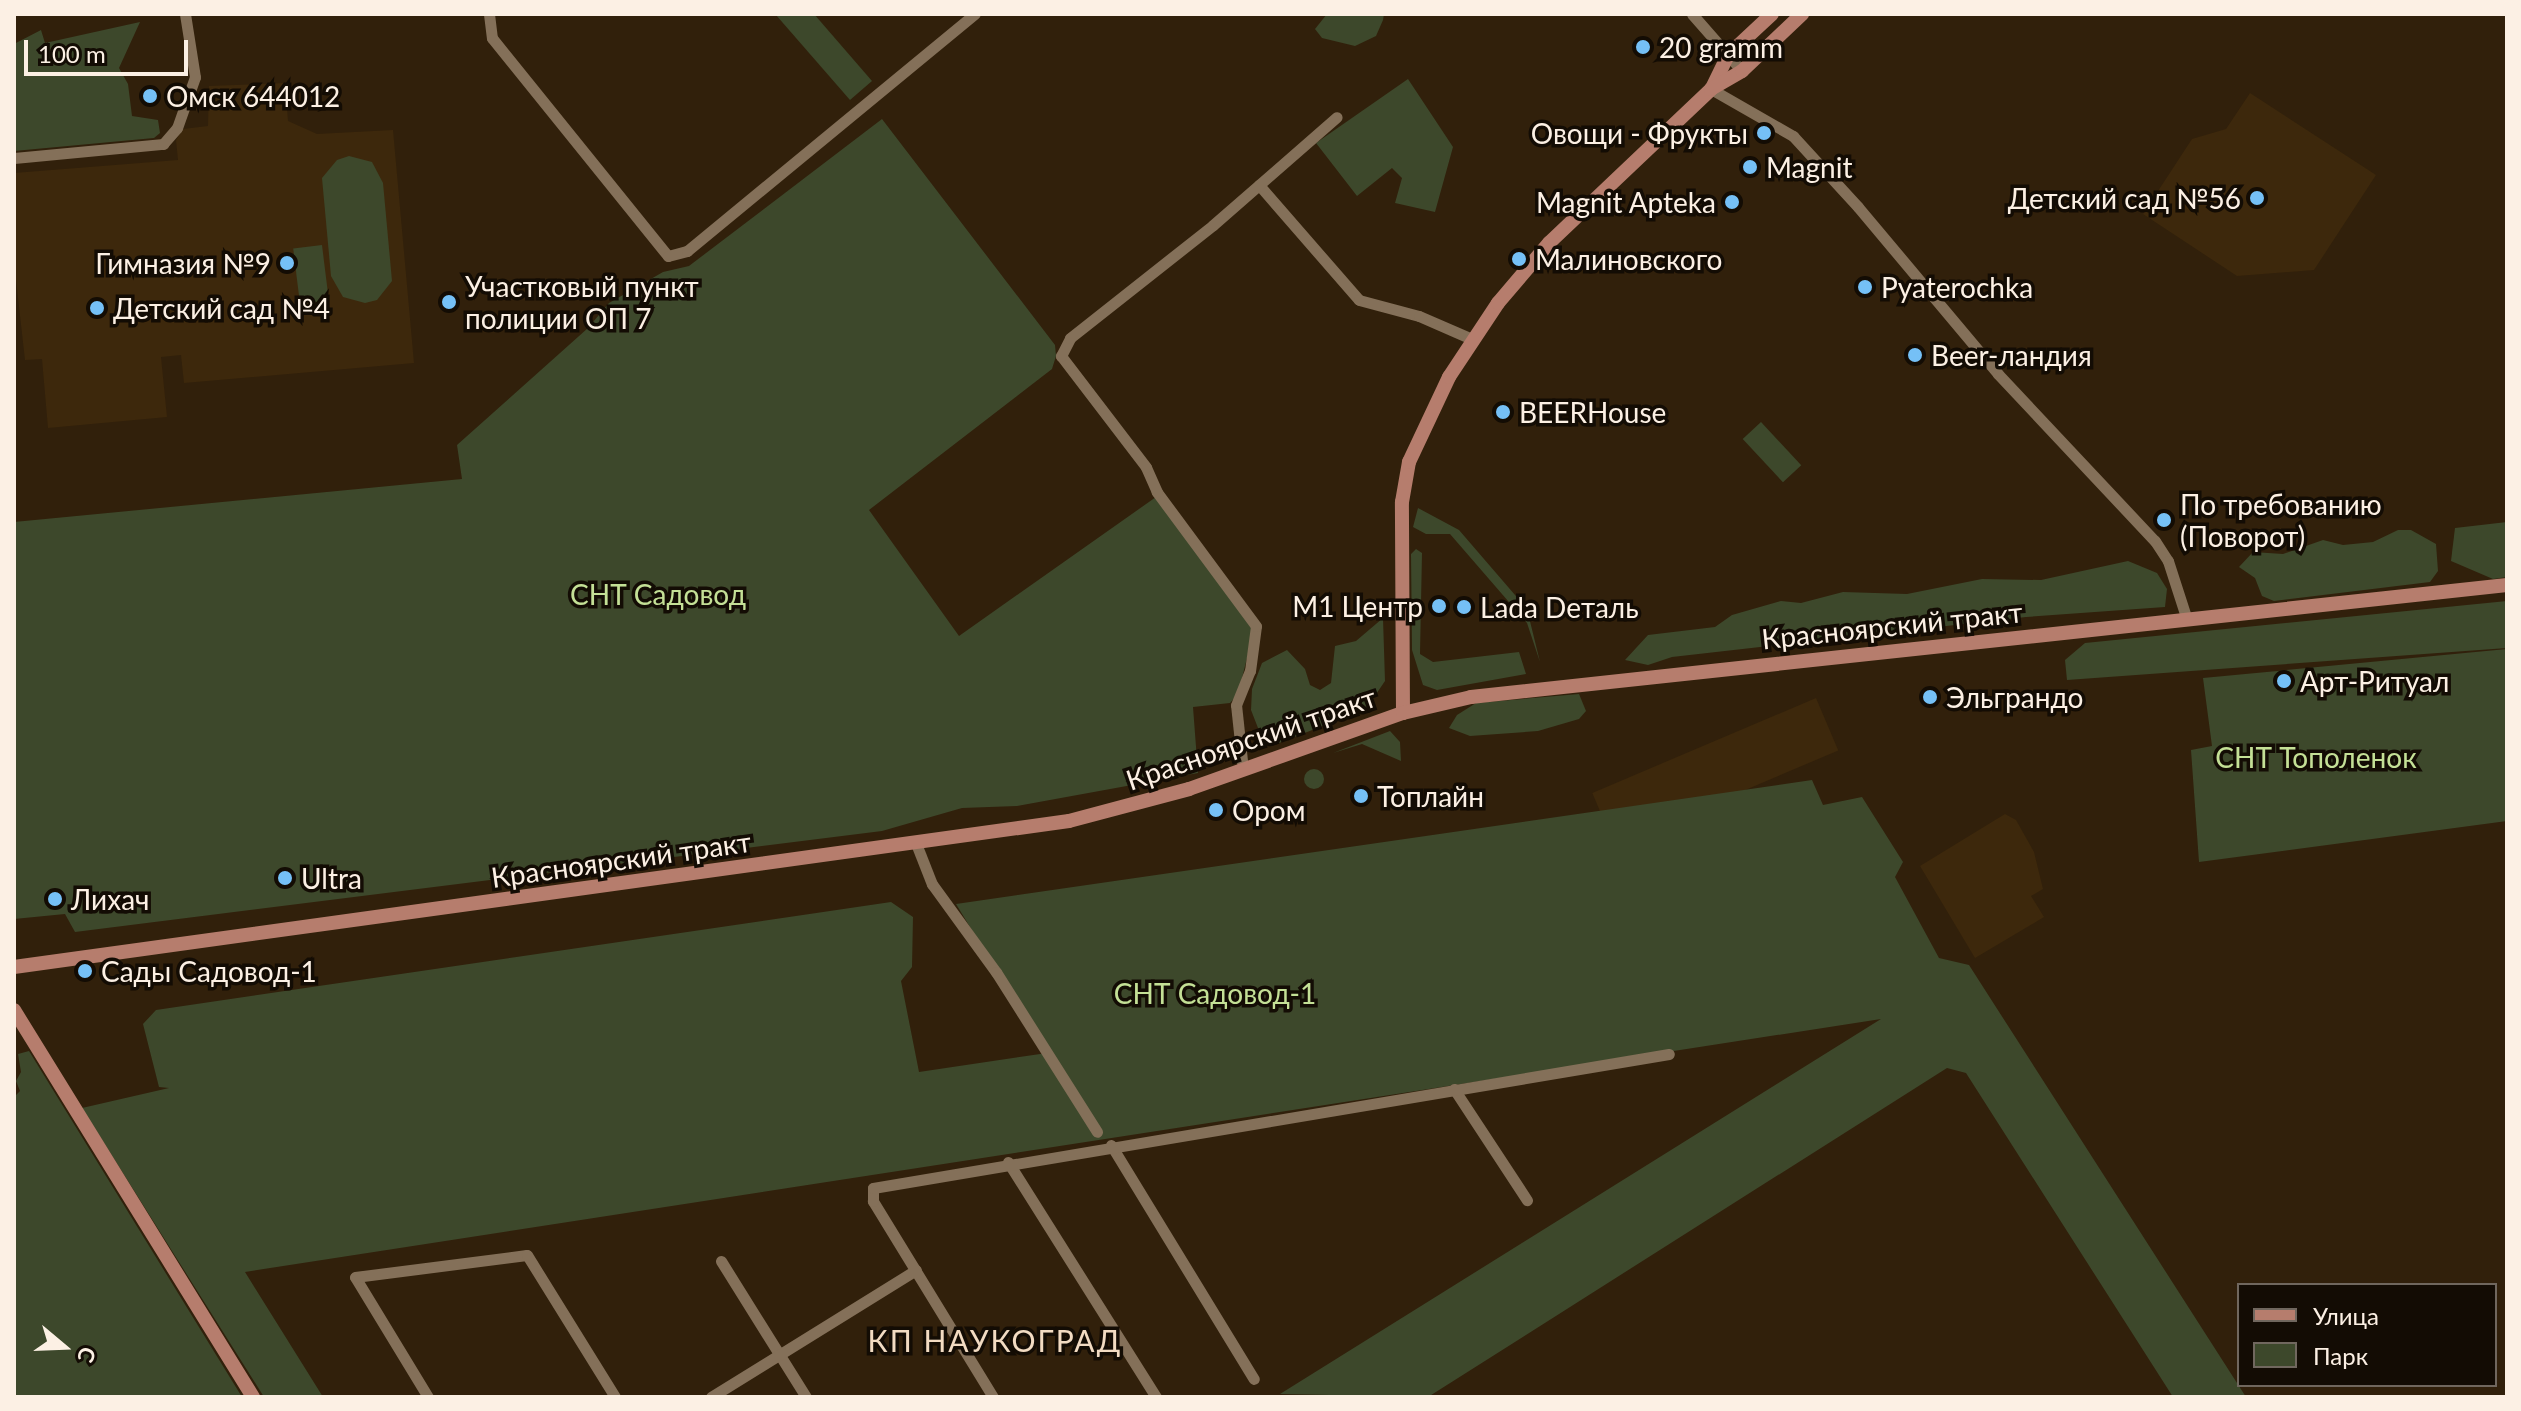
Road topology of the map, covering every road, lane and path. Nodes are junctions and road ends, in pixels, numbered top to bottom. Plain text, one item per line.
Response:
1 (185, 14) edge
2 (489, 14) edge
3 (975, 14) edge
4 (1692, 14) edge
5 (1772, 14) edge
6 (1802, 14) edge
7 (1728, 55) junction
8 (1742, 71) junction
9 (1711, 89) junction
10 (1337, 117) dead end
11 (14, 158) edge
12 (1259, 185) junction
13 (1472, 339) junction
14 (2507, 585) edge
15 (2187, 620) junction
16 (1403, 713) junction
17 (1243, 770) junction
18 (917, 846) junction
19 (14, 967) edge
20 (14, 1010) edge
21 (1669, 1054) dead end
22 (1454, 1089) junction
23 (1097, 1132) dead end
24 (1111, 1145) junction
25 (1008, 1162) junction
26 (1527, 1200) dead end
27 (721, 1261) dead end
28 (916, 1270) junction
29 (780, 1356) junction
30 (1254, 1379) dead end
31 (253, 1397) edge
32 (428, 1397) edge
33 (615, 1397) edge
34 (711, 1397) edge
35 (806, 1397) edge
36 (993, 1397) edge
37 (1156, 1397) edge

1 - 11 street
2 - 3 street
4 - 7 street
5 - 7 main road
6 - 8 main road
7 - 8 street
7 - 9 main road
8 - 9 main road
9 - 13 main road
9 - 15 street
10 - 12 street
12 - 13 street
12 - 17 street
13 - 16 main road
14 - 15 main road, Красноярский тракт
15 - 16 main road, Красноярский тракт
16 - 17 main road, Красноярский тракт
17 - 18 main road, Красноярский тракт
18 - 19 main road, Красноярский тракт
18 - 23 street
20 - 31 main road
21 - 22 street
22 - 24 street
22 - 26 street
24 - 25 street
24 - 30 street
25 - 28 street
25 - 37 street
27 - 29 street
28 - 29 street
28 - 36 street
29 - 34 street
29 - 35 street
32 - 33 street

